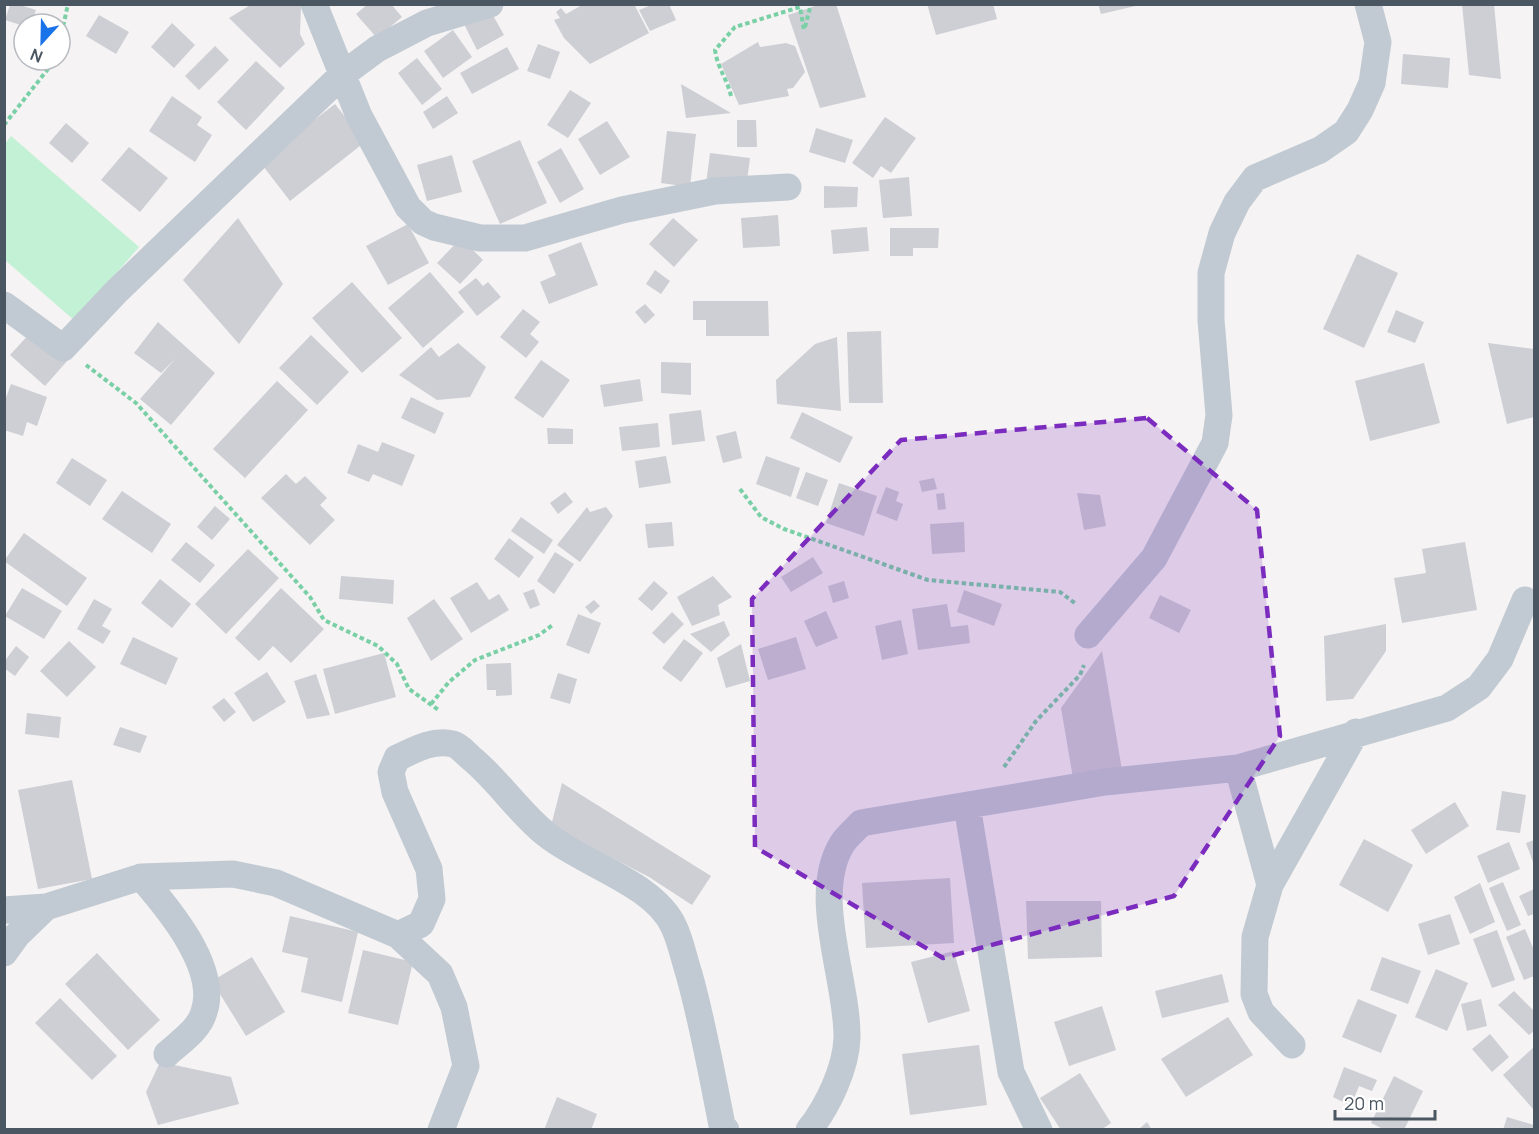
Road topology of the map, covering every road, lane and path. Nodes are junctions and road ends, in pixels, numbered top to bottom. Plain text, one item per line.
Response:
1 (314, 4) edge
2 (490, 4) edge
3 (811, 4) edge
4 (1368, 4) edge
5 (46, 72) edge
6 (342, 75) junction
7 (731, 96) dead end
8 (4, 125) edge
9 (788, 187) dead end
10 (4, 305) edge
11 (63, 348) junction
12 (740, 489) dead end
13 (1525, 600) dead end
14 (554, 624) dead end
15 (1088, 635) junction
16 (431, 704) junction
17 (1356, 732) junction
18 (453, 744) junction
19 (1238, 768) junction
20 (1002, 770) dead end
21 (967, 806) junction
22 (141, 877) junction
23 (1270, 885) junction
24 (46, 907) junction
25 (4, 910) edge
26 (398, 935) junction
27 (4, 953) edge
28 (1292, 1045) dead end
29 (167, 1054) dead end
30 (441, 1130) edge
31 (726, 1130) edge
32 (809, 1130) edge
33 (1039, 1130) edge

1 - 6 street
2 - 6 street
3 - 7 path
4 - 15 street
5 - 8 path
6 - 9 street
6 - 11 street
10 - 11 street
11 - 16 path
12 - 15 path
13 - 17 street
14 - 16 path
15 - 20 path
16 - 18 path
17 - 19 street
17 - 23 street
18 - 26 street
18 - 31 street
19 - 21 street
19 - 23 street
21 - 32 street
21 - 33 street
22 - 24 street
22 - 26 street
22 - 29 street
23 - 28 street
24 - 25 street
24 - 27 street
26 - 30 street

